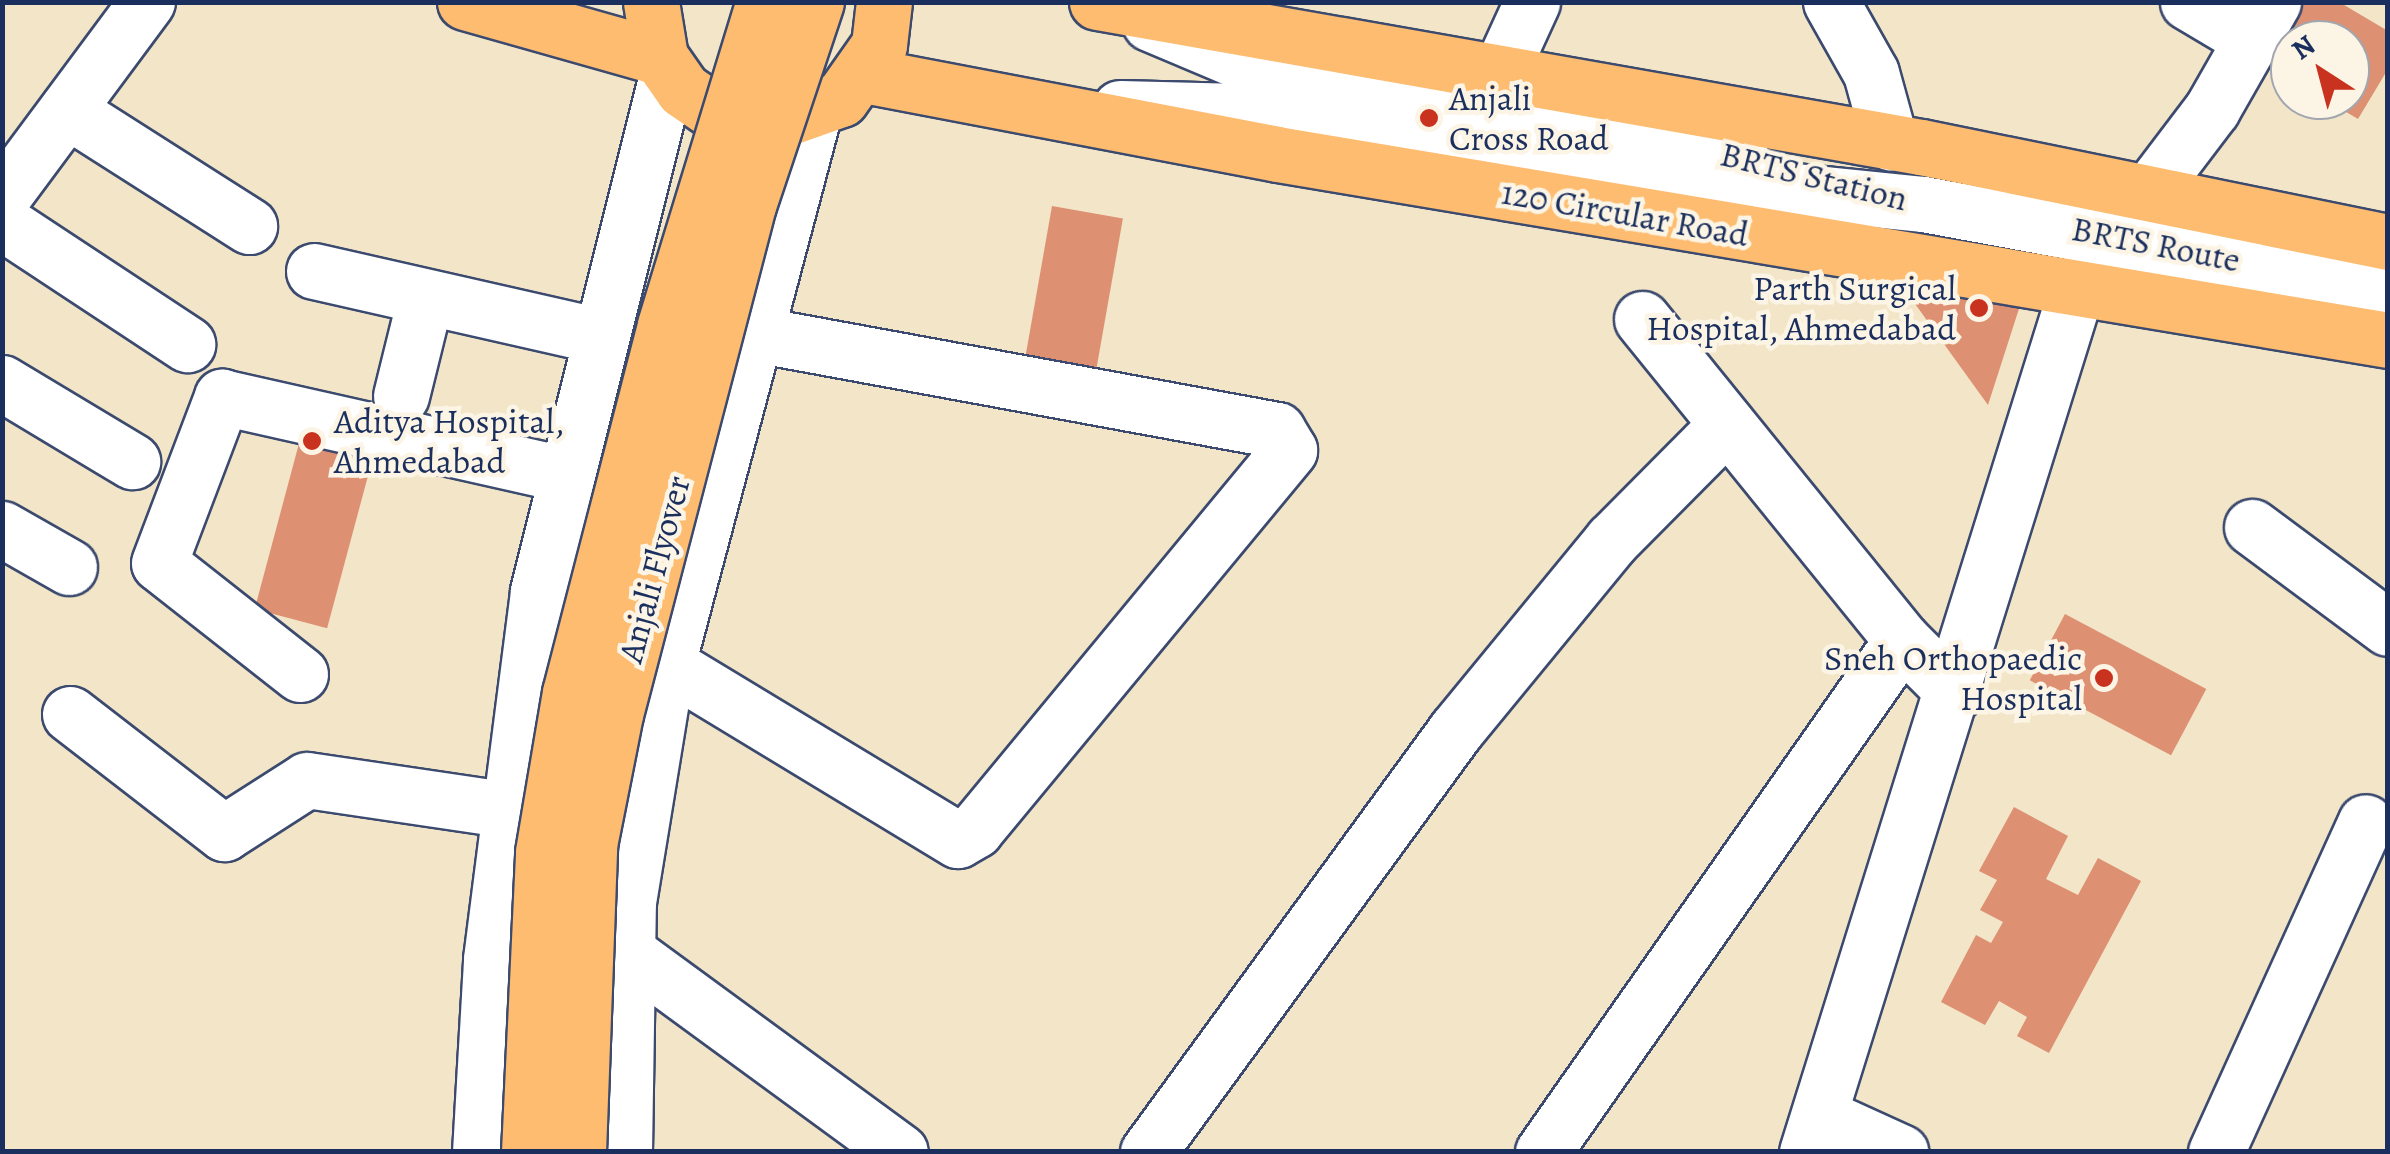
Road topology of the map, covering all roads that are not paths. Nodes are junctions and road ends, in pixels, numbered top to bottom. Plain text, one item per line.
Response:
1 (147, 2) edge
2 (465, 2) edge
3 (651, 2) edge
4 (764, 2) edge
5 (816, 2) edge
6 (884, 2) edge
7 (1532, 2) edge
8 (1831, 2) edge
9 (2188, 2) edge
10 (1101, 3) edge
11 (1179, 10) edge
12 (2262, 21) edge
13 (664, 64) junction
14 (1500, 72) junction
15 (864, 74) junction
16 (1060, 107) junction
17 (67, 110) junction
18 (813, 116) junction
19 (1890, 142) junction
20 (2, 197) edge
21 (1924, 204) junction
22 (2128, 214) junction
23 (2, 222) edge
24 (249, 226) dead end
25 (2388, 242) edge
26 (314, 271) dead end
27 (2078, 288) junction
28 (2388, 290) edge
29 (426, 299) junction
30 (1642, 319) dead end
31 (754, 334) junction
32 (596, 335) junction
33 (2388, 340) edge
34 (187, 344) dead end
35 (2, 384) edge
36 (401, 396) dead end
37 (1726, 424) junction
38 (132, 461) dead end
39 (564, 474) junction
40 (2252, 526) dead end
41 (2, 528) edge
42 (69, 567) dead end
43 (2388, 628) edge
44 (1902, 640) junction
45 (667, 664) junction
46 (300, 674) dead end
47 (1955, 693) junction
48 (70, 714) dead end
49 (510, 810) junction
50 (2366, 822) dead end
51 (627, 952) junction
52 (1815, 1134) edge
53 (480, 1152) edge
54 (529, 1152) edge
55 (578, 1152) edge
56 (624, 1152) edge
57 (900, 1152) edge
58 (1148, 1152) edge
59 (1543, 1152) edge
60 (1900, 1152) edge
61 (2216, 1152) edge

1 - 17 street
2 - 13 main road
3 - 13 main road
4 - 54 main road, Anjali Flyover, bridge
5 - 55 main road, Anjali Flyover, bridge
6 - 15 main road
7 - 14 street
8 - 19 street
9 - 12 street
10 - 11 main road
10 - 21 street, BRTS Station
11 - 14 main road
12 - 22 street
13 - 18 main road
13 - 32 street
14 - 19 main road
15 - 16 main road, 120 Circular Road
15 - 18 main road
16 - 21 street, BRTS Station
16 - 27 main road, 120 Circular Road
17 - 20 street
17 - 24 street
18 - 31 street
19 - 22 main road
21 - 22 street, BRTS Route
22 - 25 main road
22 - 27 street
22 - 28 street, BRTS Route
23 - 34 street
26 - 29 street
27 - 33 main road, 120 Circular Road
27 - 47 street
29 - 32 street
29 - 36 street
30 - 37 street
31 - 45 street
31 - 45 street
32 - 39 street
35 - 38 street
37 - 44 street
37 - 58 street
39 - 46 street
39 - 49 street
40 - 43 street
41 - 42 street
44 - 47 street
44 - 59 street
45 - 51 street
47 - 52 street
48 - 49 street
49 - 53 street
50 - 61 street
51 - 56 street
51 - 57 street
52 - 60 street

